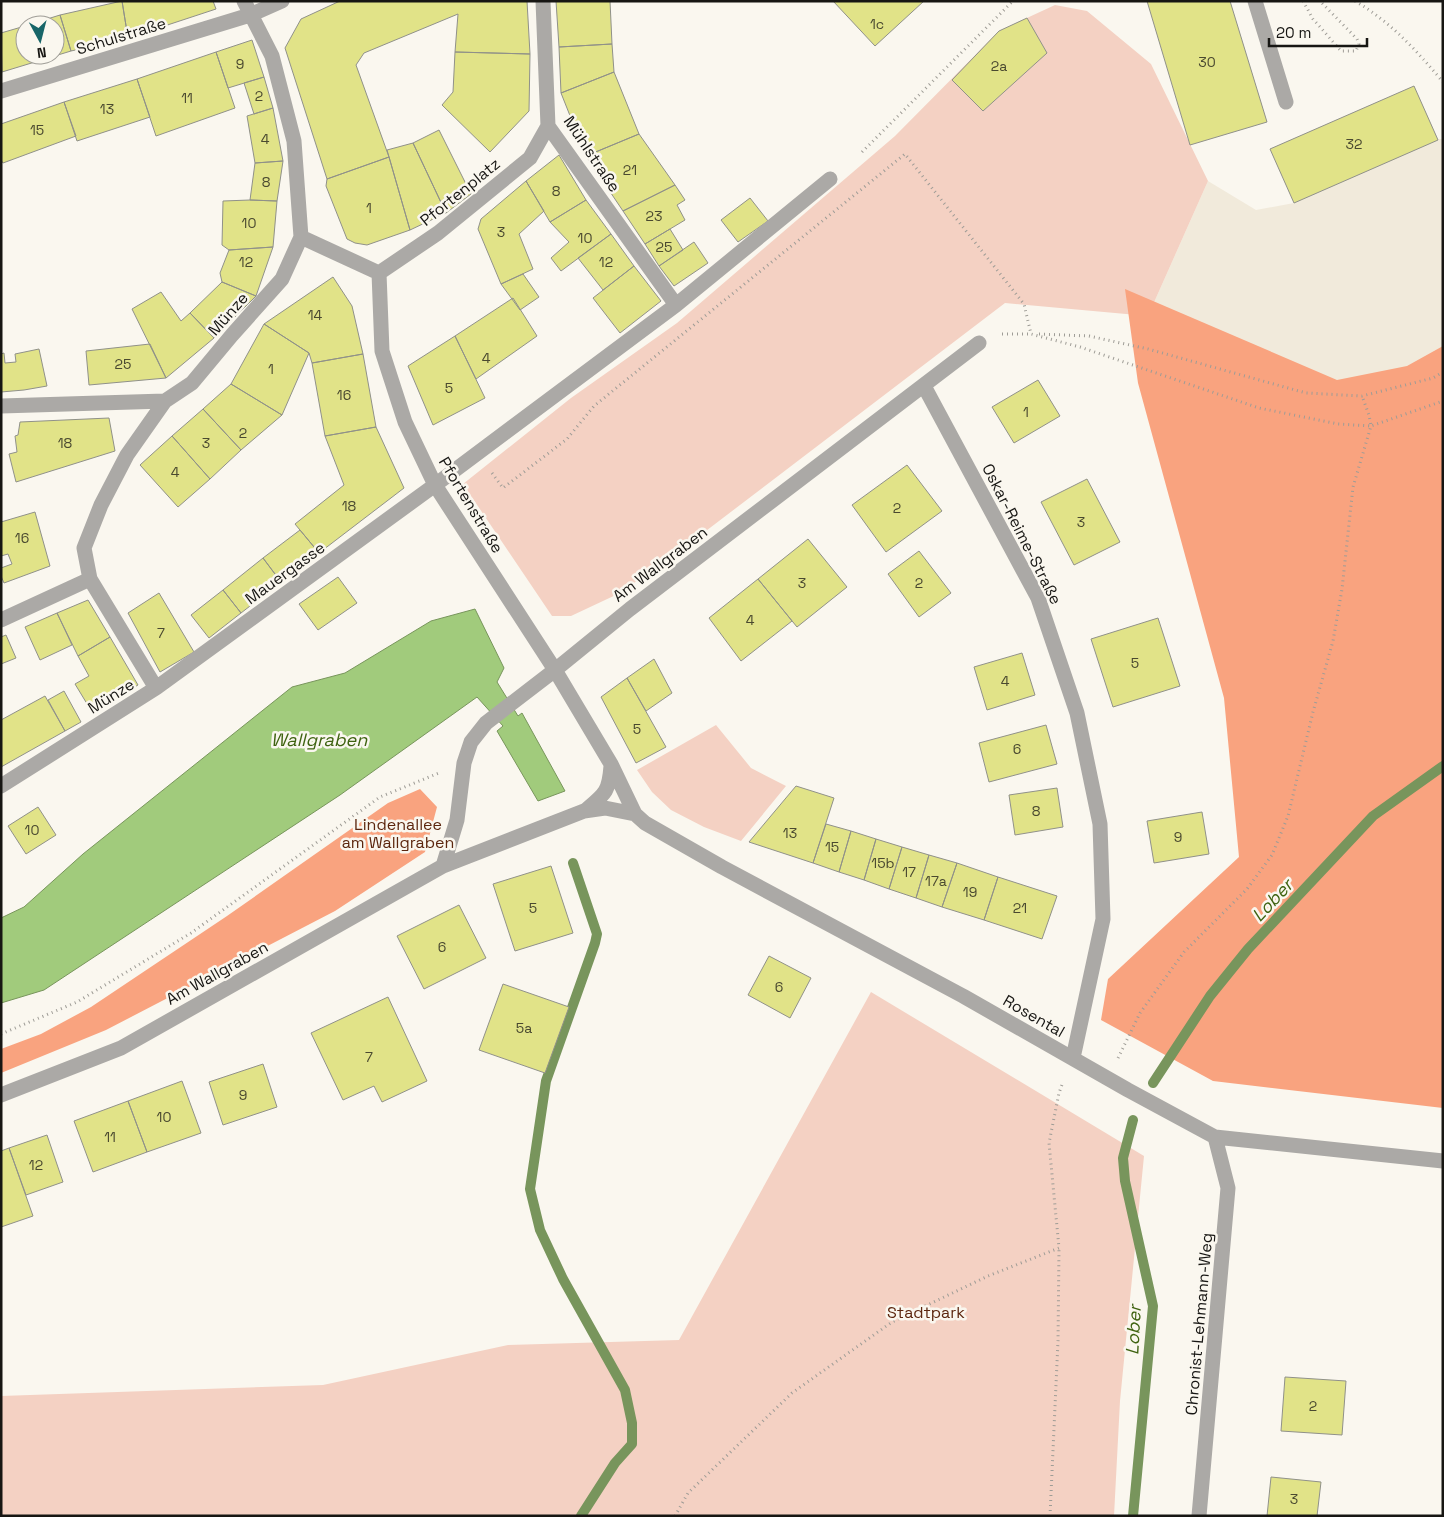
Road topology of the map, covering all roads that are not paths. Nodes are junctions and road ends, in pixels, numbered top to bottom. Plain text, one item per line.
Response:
1 (282, 1) edge
2 (543, 1) edge
3 (1255, 1) edge
4 (247, 8) edge
5 (1, 91) edge
6 (1286, 102) dead end
7 (548, 126) junction
8 (830, 179) dead end
9 (301, 237) junction
10 (379, 273) junction
11 (676, 305) junction
12 (979, 343) road end
13 (924, 386) junction
14 (165, 401) junction
15 (1, 406) edge
16 (435, 485) junction
17 (90, 579) junction
18 (1, 620) edge
19 (555, 670) junction
20 (156, 688) junction
21 (611, 764) junction
22 (1, 786) edge
23 (584, 811) junction
24 (635, 814) junction
25 (443, 866) junction
26 (1073, 1058) junction
27 (1, 1094) edge
28 (1215, 1137) junction
29 (1443, 1161) edge
30 (1199, 1516) edge

1 - 4 street, Schulstraße
2 - 7 street, Mühlstraße
3 - 6 street
4 - 5 street, Schulstraße
4 - 9 street
7 - 10 street, Pfortenplatz
7 - 11 street, Mühlstraße
8 - 11 street, Mauergasse
9 - 10 street
9 - 14 street, Münze
10 - 16 street, Pfortenstraße
11 - 16 street, Mauergasse
12 - 13 street, Am Wallgraben
13 - 19 street, Am Wallgraben
13 - 26 street, Oskar-Reime-Straße
14 - 15 street
14 - 17 street, Münze
16 - 19 street, Pfortenstraße
16 - 20 street, Mauergasse
17 - 18 street
17 - 20 street, Münze
19 - 21 street, Pfortenstraße
19 - 25 street, Am Wallgraben
20 - 22 street, Münze
21 - 23 street, Am Wallgraben
21 - 24 street, Pfortenstraße
23 - 24 street, Am Wallgraben
23 - 25 street, Am Wallgraben
24 - 26 street, Rosental
25 - 27 street, Am Wallgraben
26 - 28 street, Rosental
28 - 29 street, Rosental
28 - 30 street, Chronist-Lehmann-Weg

